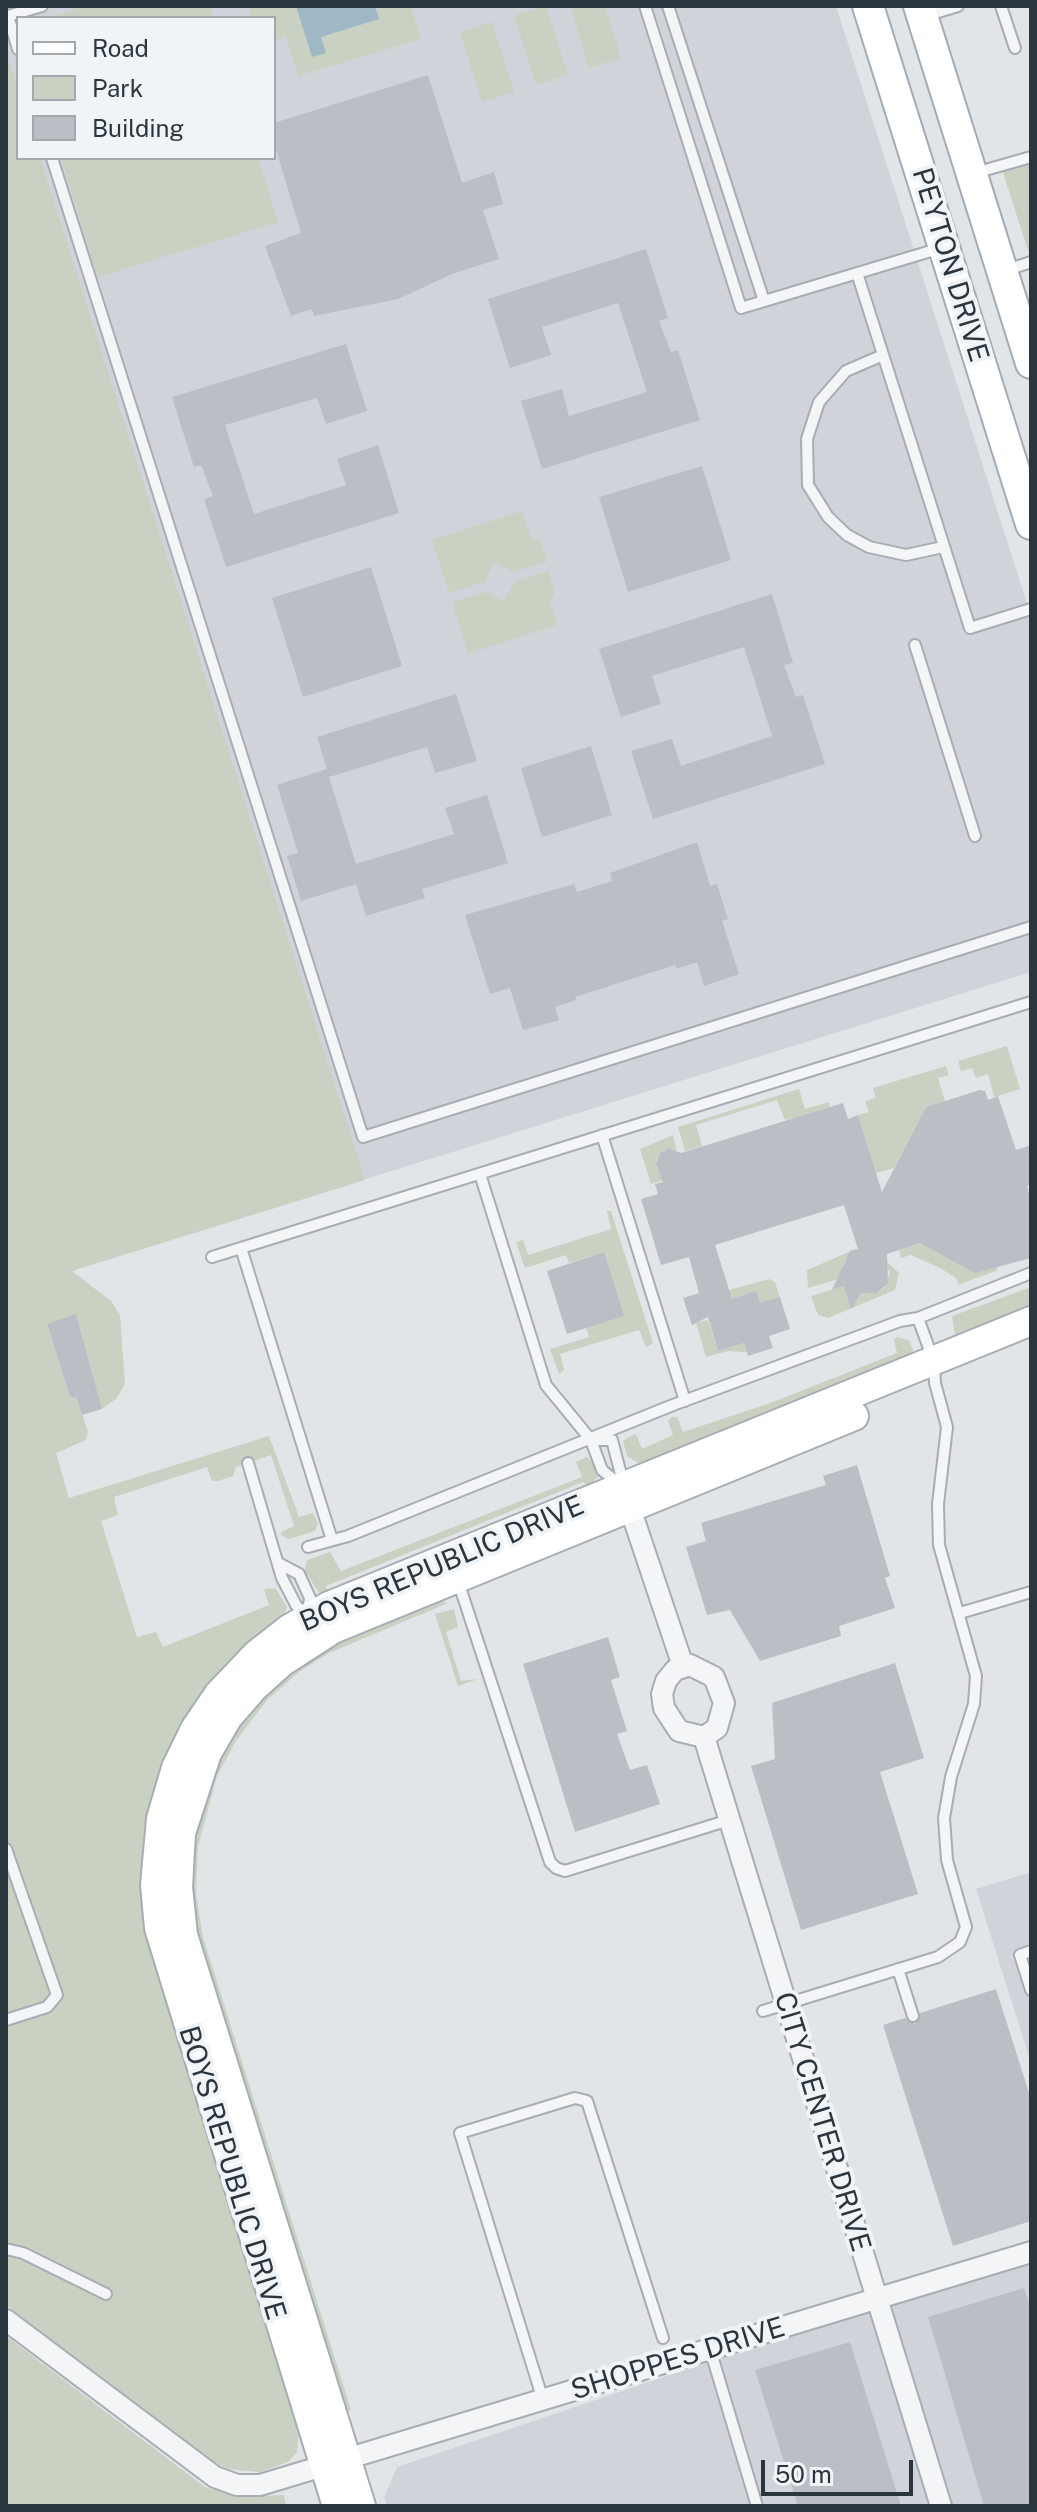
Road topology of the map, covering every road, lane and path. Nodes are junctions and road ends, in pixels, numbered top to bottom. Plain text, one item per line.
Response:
1 (42, 6) edge
2 (645, 6) edge
3 (668, 6) edge
4 (868, 6) edge
5 (958, 6) edge
6 (1001, 6) edge
7 (921, 12) edge
8 (16, 42) edge
9 (1015, 48) dead end
10 (1031, 157) edge
11 (53, 160) edge
12 (972, 174) junction
13 (944, 247) junction
14 (1031, 262) edge
15 (1002, 271) junction
16 (857, 273) junction
17 (764, 301) junction
18 (883, 355) junction
19 (1031, 363) edge
20 (1022, 468) edge
21 (1031, 524) edge
22 (943, 547) junction
23 (1031, 609) edge
24 (915, 645) dead end
25 (975, 836) dead end
26 (1031, 927) edge
27 (1030, 1004) edge
28 (602, 1135) junction
29 (480, 1174) junction
30 (241, 1248) junction
31 (212, 1257) dead end
32 (1031, 1273) edge
33 (918, 1318) junction
34 (1031, 1321) edge
35 (1031, 1343) edge
36 (935, 1373) junction
37 (685, 1401) junction
38 (591, 1440) junction
39 (248, 1463) dead end
40 (627, 1498) junction
41 (332, 1540) junction
42 (308, 1547) dead end
43 (280, 1564) junction
44 (453, 1568) junction
45 (1031, 1592) edge
46 (960, 1613) junction
47 (308, 1617) junction
48 (683, 1666) junction
49 (704, 1737) junction
50 (729, 1820) junction
51 (6, 1849) edge
52 (1031, 1951) edge
53 (898, 1969) junction
54 (1031, 1990) edge
55 (785, 2005) junction
56 (763, 2011) dead end
57 (913, 2016) dead end
58 (6, 2020) edge
59 (6, 2249) edge
60 (1031, 2252) edge
61 (106, 2294) dead end
62 (877, 2298) junction
63 (6, 2320) edge
64 (663, 2338) dead end
65 (710, 2349) junction
66 (543, 2400) junction
67 (336, 2465) junction
68 (337, 2506) edge
69 (361, 2506) edge
70 (757, 2506) edge
71 (941, 2506) edge

1 - 8 lane
2 - 17 lane
3 - 17 lane
4 - 13 main road, PEYTON DRIVE
5 - 7 lane
6 - 9 lane
7 - 12 main road, PEYTON DRIVE
10 - 12 lane
11 - 26 lane
12 - 15 main road, PEYTON DRIVE
13 - 16 lane
13 - 20 main road, PEYTON DRIVE
14 - 15 lane
15 - 19 main road, PEYTON DRIVE
16 - 17 lane
16 - 18 lane
18 - 22 lane
18 - 22 lane
20 - 21 main road, PEYTON DRIVE
22 - 23 lane
24 - 25 lane
27 - 28 lane
28 - 29 lane
28 - 37 lane
29 - 30 lane
29 - 38 lane
30 - 31 lane
30 - 41 lane
32 - 33 lane
33 - 36 lane
33 - 37 lane
34 - 36 main road, BOYS REPUBLIC DRIVE
35 - 36 main road, BOYS REPUBLIC DRIVE
36 - 40 main road, BOYS REPUBLIC DRIVE
36 - 46 lane
37 - 38 lane
38 - 40 lane
38 - 40 lane
38 - 41 lane
39 - 43 lane
40 - 44 main road, BOYS REPUBLIC DRIVE
40 - 48 street
41 - 42 lane
43 - 47 lane
43 - 47 lane
44 - 47 main road, BOYS REPUBLIC DRIVE
44 - 50 lane
44 - 67 main road, BOYS REPUBLIC DRIVE
45 - 46 lane
46 - 53 lane
47 - 67 main road, BOYS REPUBLIC DRIVE
48 - 49 street
48 - 49 street
49 - 50 street, CITY CENTER DRIVE
50 - 55 street, CITY CENTER DRIVE
51 - 58 lane
52 - 54 lane
53 - 55 lane
53 - 57 lane
55 - 56 lane
55 - 62 street, CITY CENTER DRIVE
59 - 61 lane
60 - 62 street, SHOPPES DRIVE
62 - 65 street, SHOPPES DRIVE
62 - 71 street, CITY CENTER DRIVE
63 - 67 street, SHOPPES DRIVE
64 - 66 lane
65 - 66 street, SHOPPES DRIVE
65 - 70 lane
66 - 67 street, SHOPPES DRIVE
67 - 68 main road, BOYS REPUBLIC DRIVE
67 - 69 main road, BOYS REPUBLIC DRIVE

